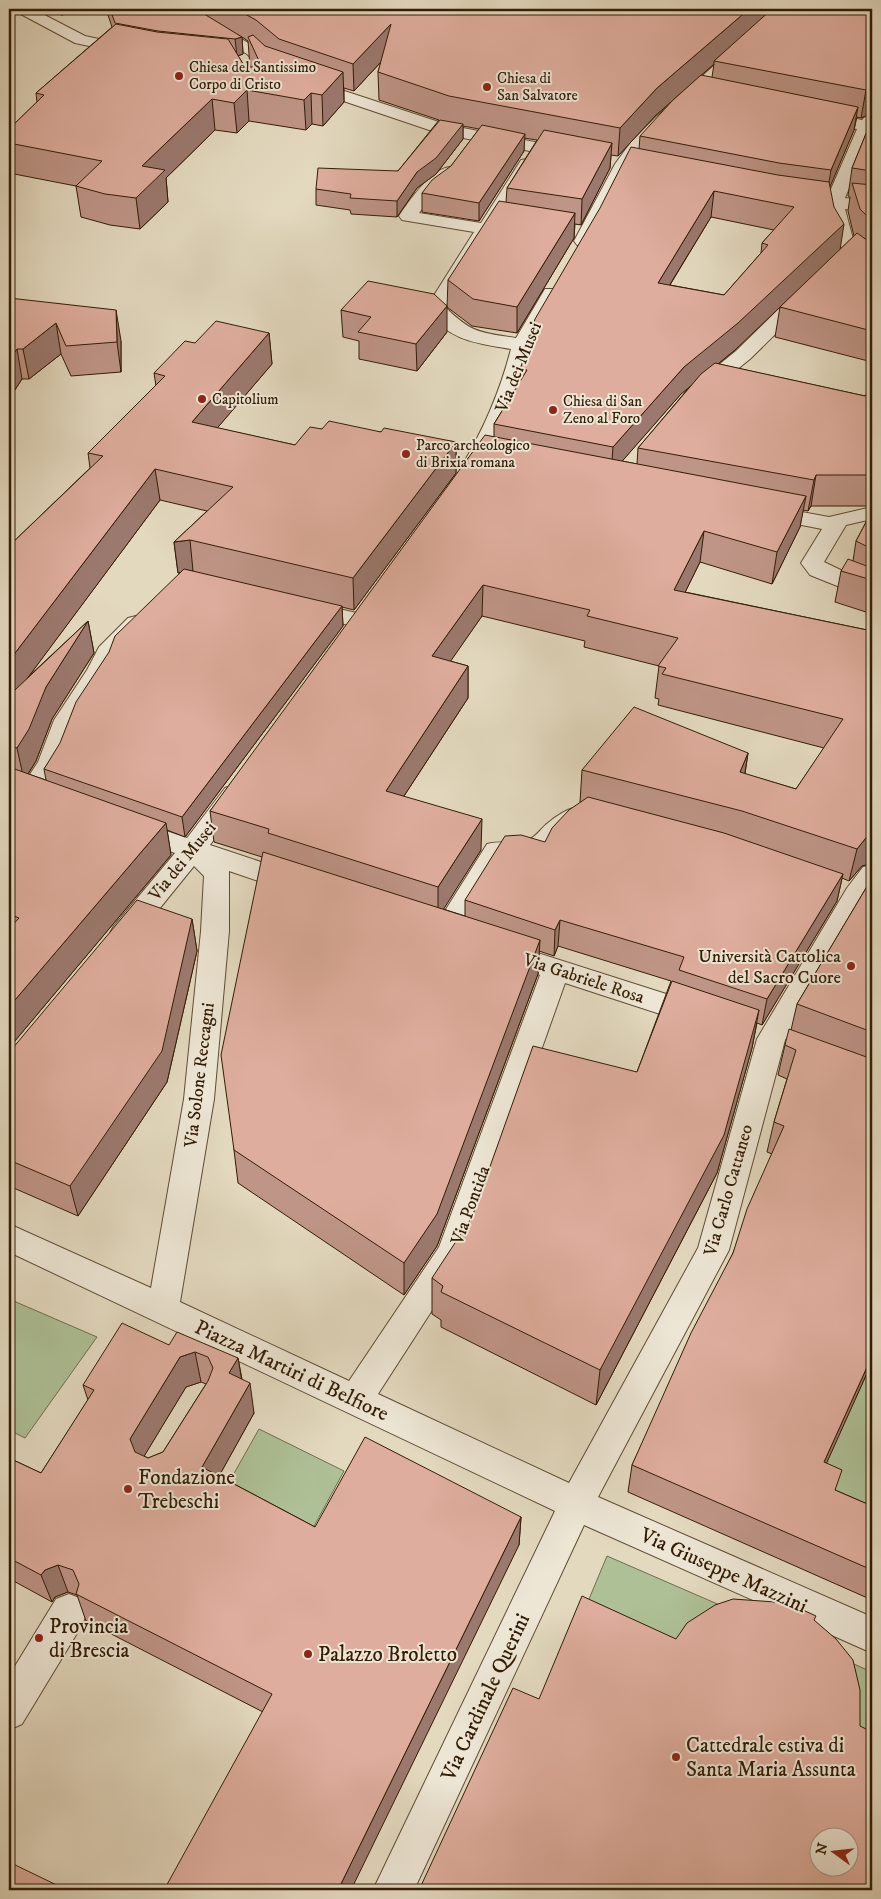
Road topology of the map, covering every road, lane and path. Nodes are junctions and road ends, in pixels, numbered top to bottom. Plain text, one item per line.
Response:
1 (22, 9) edge
2 (180, 9) edge
3 (788, 9) edge
4 (142, 52) edge
5 (258, 57) junction
6 (238, 63) edge
7 (695, 91) junction
8 (714, 95) edge
9 (800, 112) edge
10 (869, 122) edge
11 (476, 136) junction
12 (537, 148) junction
13 (585, 157) edge
14 (604, 160) edge
15 (623, 164) junction
16 (642, 168) edge
17 (776, 194) edge
18 (835, 201) junction
19 (872, 207) edge
20 (512, 221) edge
21 (488, 226) junction
22 (569, 230) edge
23 (588, 233) junction
24 (573, 258) edge
25 (872, 266) edge
26 (562, 275) edge
27 (818, 282) edge
28 (522, 345) junction
29 (689, 400) edge
30 (462, 483) edge
31 (747, 508) edge
32 (872, 513) edge
33 (834, 525) junction
34 (872, 593) edge
35 (286, 603) edge
36 (154, 604) edge
37 (344, 643) edge
38 (246, 777) edge
39 (29, 793) edge
40 (600, 816) edge
41 (112, 822) edge
42 (193, 849) junction
43 (852, 885) edge
44 (314, 890) edge
45 (417, 924) edge
46 (445, 933) junction
47 (106, 954) edge
48 (556, 969) junction
49 (718, 1022) edge
50 (757, 1035) junction
51 (798, 1050) edge
52 (9, 1237) edge
53 (163, 1309) junction
54 (355, 1400) junction
55 (576, 1504) junction
56 (69, 1612) dead end
57 (872, 1635) edge
58 (9, 1711) edge
59 (393, 1890) edge

1 - 4 street
2 - 5 street
3 - 7 street
5 - 6 street
5 - 11 street
7 - 8 street
7 - 15 street
9 - 10 street
10 - 18 street
11 - 12 street
11 - 21 street
12 - 13 street
12 - 21 street
14 - 15 street
15 - 16 street
15 - 23 street
17 - 18 street
18 - 19 street
18 - 25 street
20 - 21 street
21 - 28 street
22 - 23 street
23 - 24 street
26 - 28 street, Via dei Musei
27 - 29 street
28 - 30 street, Via dei Musei
31 - 33 street
32 - 33 street
33 - 34 street
35 - 37 street
36 - 39 street
38 - 42 street, Via dei Musei
40 - 46 street
41 - 42 street
42 - 44 street
42 - 47 street, Via dei Musei
42 - 53 street, Via Solone Reccagni
43 - 50 street, Via Carlo Cattaneo
45 - 46 street, Via Gabriele Rosa
46 - 48 street, Via Gabriele Rosa
48 - 49 street, Via Gabriele Rosa
48 - 54 street, Via Pontida
50 - 51 street
50 - 55 street, Via Carlo Cattaneo
52 - 53 street, Piazza Martiri di Belfiore
53 - 54 street, Piazza Martiri di Belfiore
54 - 55 street, Piazza Martiri di Belfiore
55 - 57 street, Via Giuseppe Mazzini
55 - 59 street, Via Cardinale Querini
56 - 58 street

